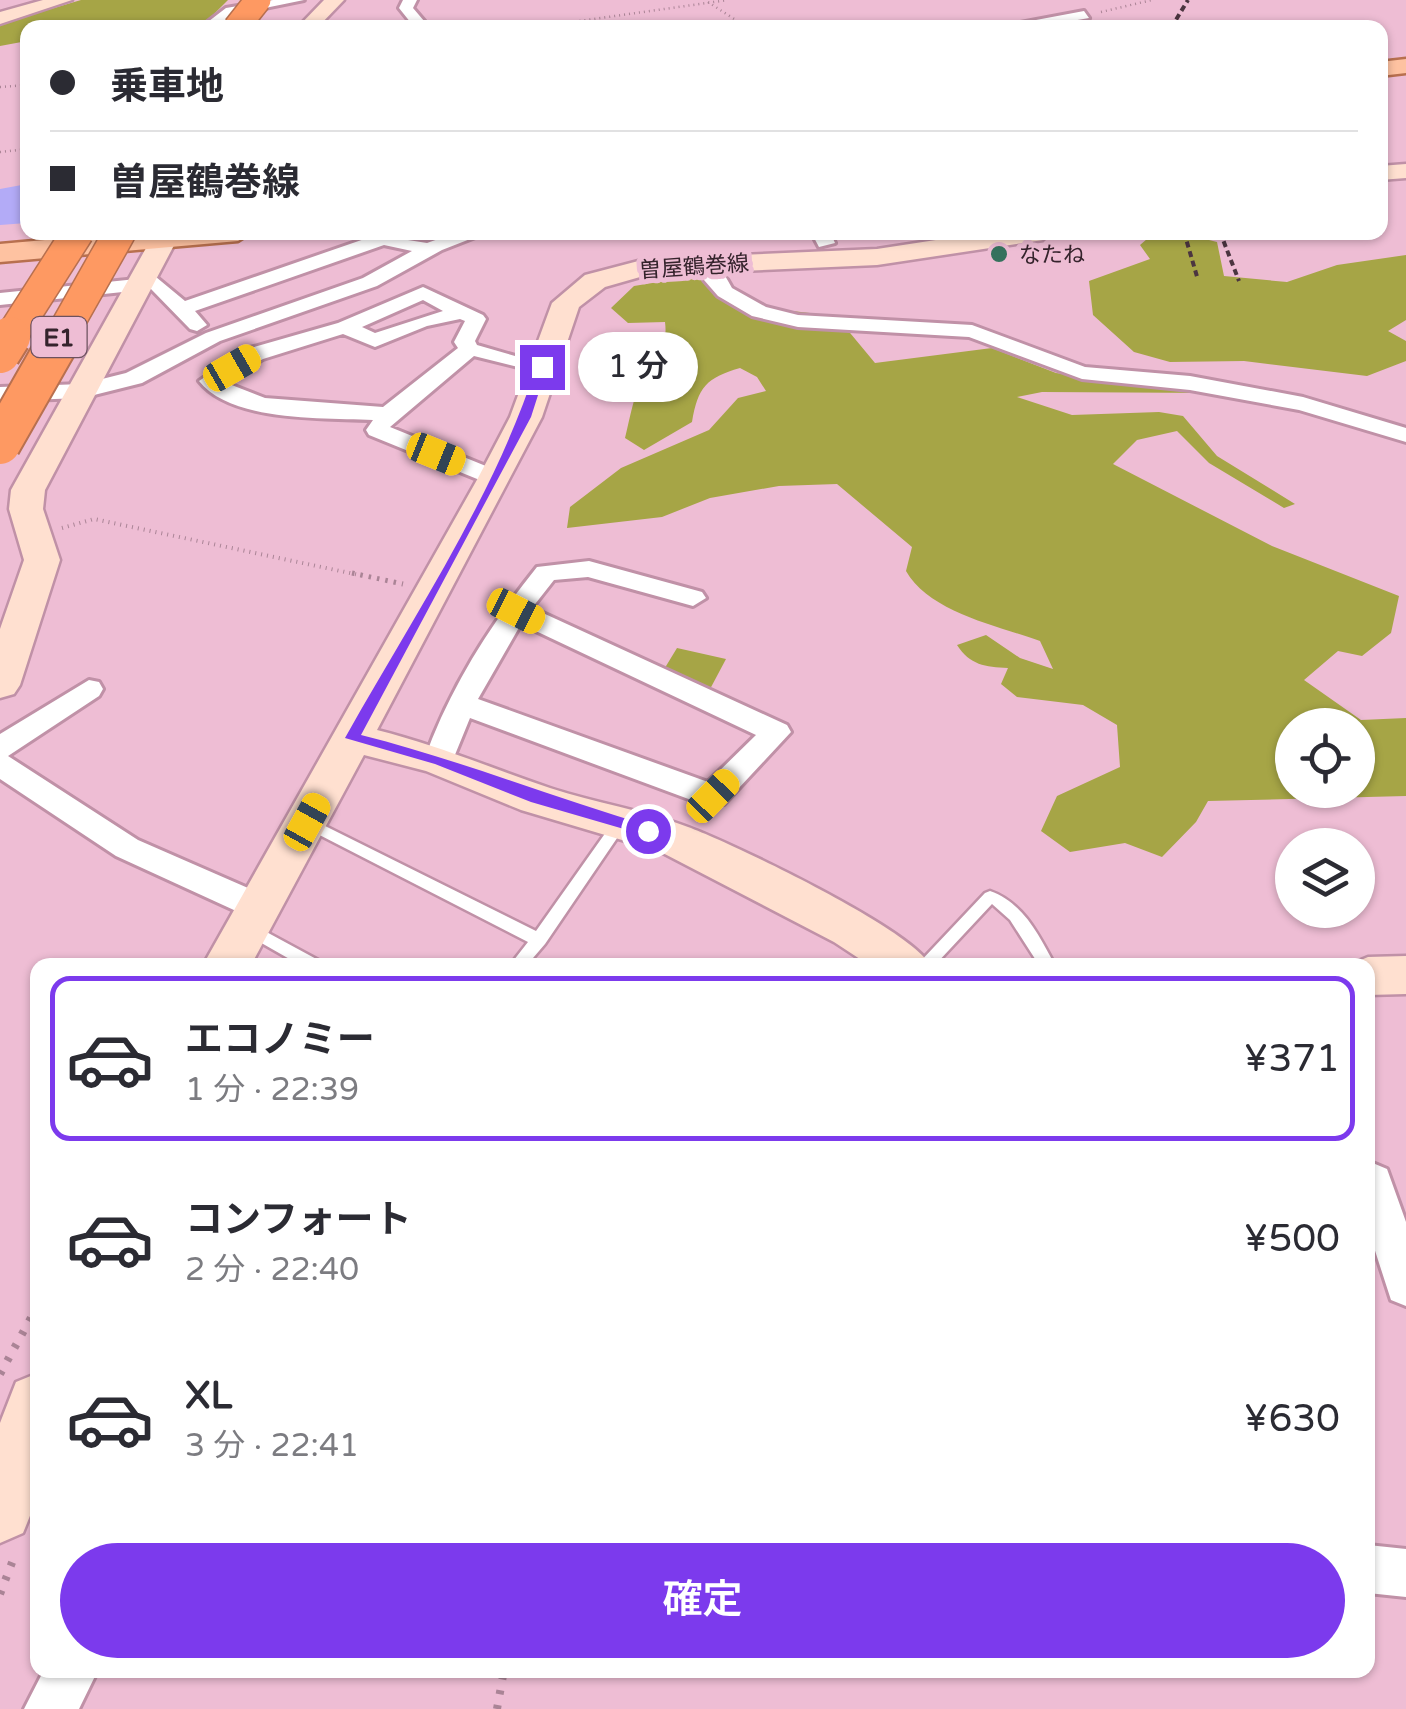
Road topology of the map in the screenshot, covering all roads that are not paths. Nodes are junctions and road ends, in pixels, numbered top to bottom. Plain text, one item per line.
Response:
1 (62, 0) edge
2 (258, 0) edge
3 (297, 0) edge
4 (335, 0) edge
5 (1084, 15) road end
6 (0, 18) edge
7 (219, 20) edge
8 (242, 20) edge
9 (314, 20) edge
10 (1052, 20) edge
11 (73, 240) edge
12 (115, 240) edge
13 (124, 240) edge
14 (164, 240) edge
15 (380, 240) edge
16 (388, 240) edge
17 (456, 240) edge
18 (804, 240) edge
19 (991, 240) edge
20 (706, 248) junction
21 (430, 249) junction
22 (0, 252) edge
23 (138, 284) junction
24 (0, 300) edge
25 (181, 308) junction
26 (210, 339) junction
27 (470, 350) junction
28 (0, 353) edge
29 (542, 367) junction
30 (82, 391) junction
31 (0, 394) edge
32 (388, 414) junction
33 (1406, 435) edge
34 (0, 444) edge
35 (495, 478) junction
36 (693, 598) dead end
37 (516, 611) junction
38 (0, 684) edge
39 (89, 689) dead end
40 (458, 703) junction
41 (352, 738) junction
42 (0, 748) edge
43 (439, 760) junction
44 (0, 764) edge
45 (307, 822) junction
46 (621, 822) junction
47 (254, 918) junction
48 (539, 940) junction
49 (232, 958) edge
50 (305, 958) edge
51 (524, 958) edge
52 (895, 958) edge
53 (932, 958) edge
54 (1042, 958) edge
55 (1406, 975) edge
56 (1375, 976) edge
57 (1375, 1188) edge
58 (1406, 1286) edge
59 (30, 1426) edge
60 (0, 1510) edge
61 (1375, 1570) edge
62 (1406, 1573) edge
63 (68, 1678) edge
64 (50, 1709) edge

1 - 6 main road
2 - 8 highway, bridge
3 - 7 street
4 - 9 main road
5 - 10 street
11 - 28 highway, E1, bridge
12 - 34 highway, E1, bridge
13 - 22 main road
14 - 23 main road
15 - 25 street
16 - 21 street
17 - 21 street
18 - 20 main road, 曽屋鶴巻線
19 - 20 main road, 曽屋鶴巻線
20 - 29 main road, 曽屋鶴巻線
20 - 33 street
21 - 26 street
23 - 24 street
23 - 25 street
23 - 30 main road
25 - 26 street
26 - 30 street
27 - 29 street
27 - 32 street
27 - 32 street
29 - 35 main road, 曽屋鶴巻線
30 - 31 street
30 - 38 main road
32 - 35 street
35 - 41 main road, 曽屋鶴巻線
36 - 37 street
37 - 40 street
37 - 40 street
39 - 42 street
40 - 43 street
41 - 43 main road
41 - 45 main road, 曽屋鶴巻線
43 - 46 main road
44 - 47 street
45 - 47 main road, 曽屋鶴巻線
45 - 48 lane
46 - 48 lane
46 - 52 main road
47 - 49 main road, 曽屋鶴巻線
47 - 50 lane
48 - 51 lane
53 - 54 lane
55 - 56 main road
57 - 58 street
59 - 60 main road
61 - 62 street
63 - 64 street

